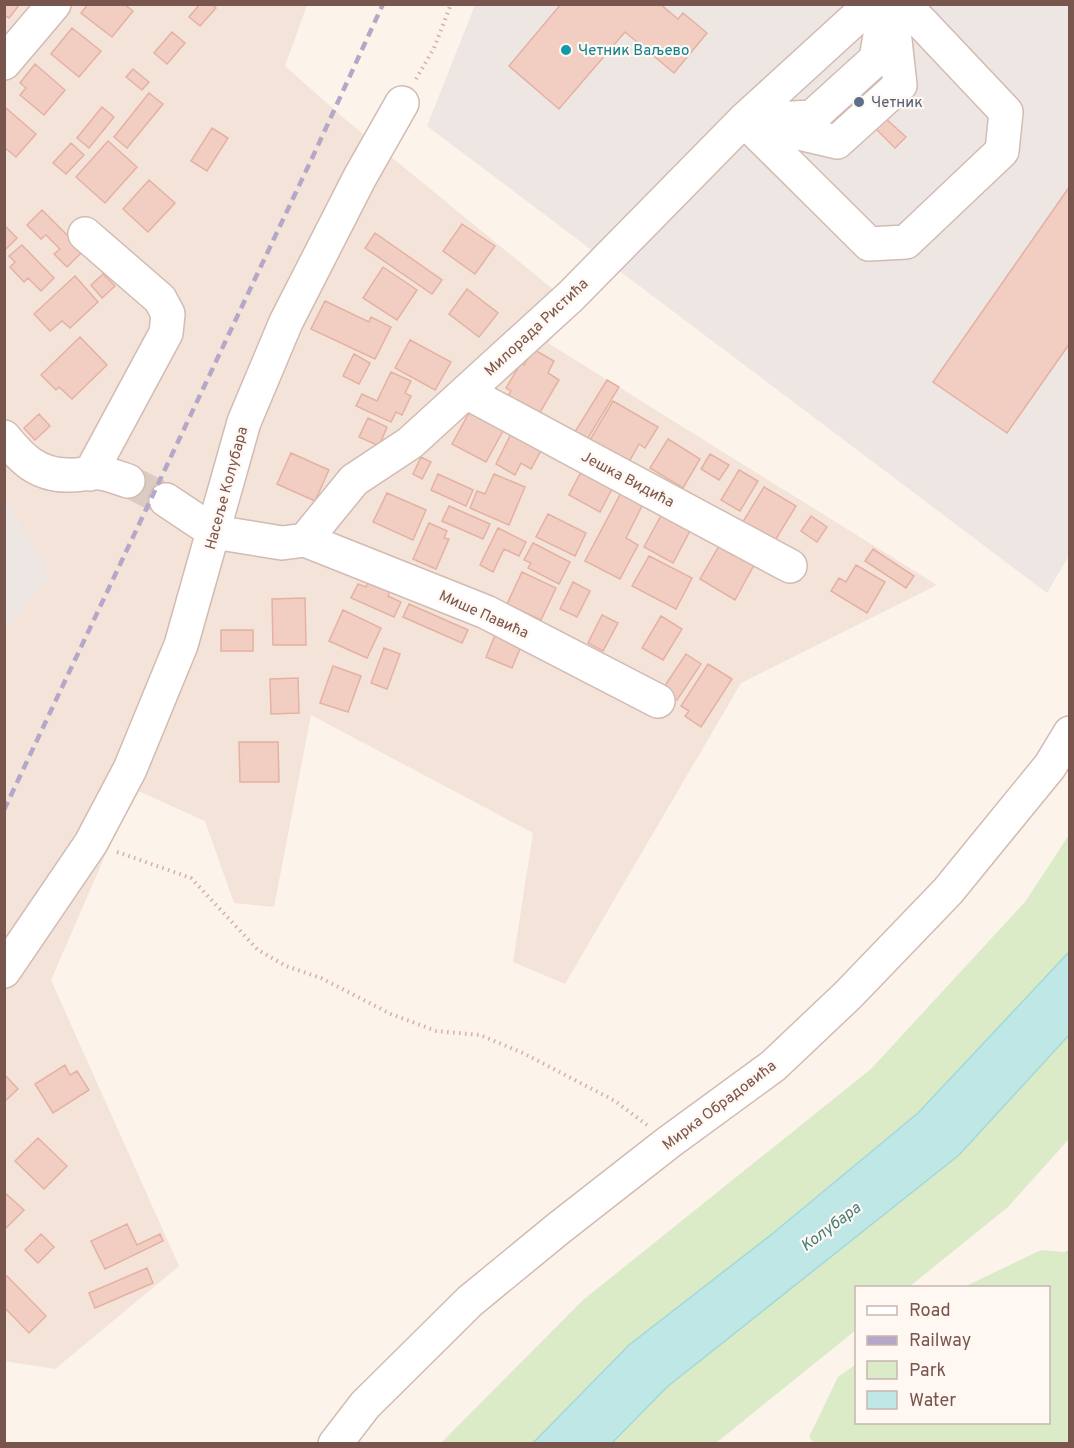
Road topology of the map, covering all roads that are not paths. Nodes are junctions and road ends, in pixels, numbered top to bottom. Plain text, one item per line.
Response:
1 (54, 4) edge
2 (871, 4) edge
3 (886, 4) edge
4 (891, 4) edge
5 (904, 4) edge
6 (4, 63) edge
7 (402, 103) road end
8 (744, 120) junction
9 (85, 234) dead end
10 (466, 392) junction
11 (4, 437) edge
12 (90, 474) junction
13 (128, 481) tunnel mouth
14 (166, 500) tunnel mouth
15 (214, 532) junction
16 (305, 540) junction
17 (790, 566) dead end
18 (658, 701) dead end
19 (1070, 733) edge
20 (4, 971) edge
21 (335, 1443) edge

1 - 6 street
2 - 8 street, Милорада Ристића
3 - 8 street
4 - 8 street
5 - 8 street
7 - 15 street, Насеље Колубара
8 - 10 street, Милорада Ристића
9 - 12 street
10 - 16 street, Милорада Ристића
10 - 17 street, Јешка Видића
11 - 12 street
12 - 13 street
14 - 15 street
15 - 16 street
15 - 20 street, Насеље Колубара
16 - 18 street, Мише Павића
19 - 21 street, Мирка Обрадовића

